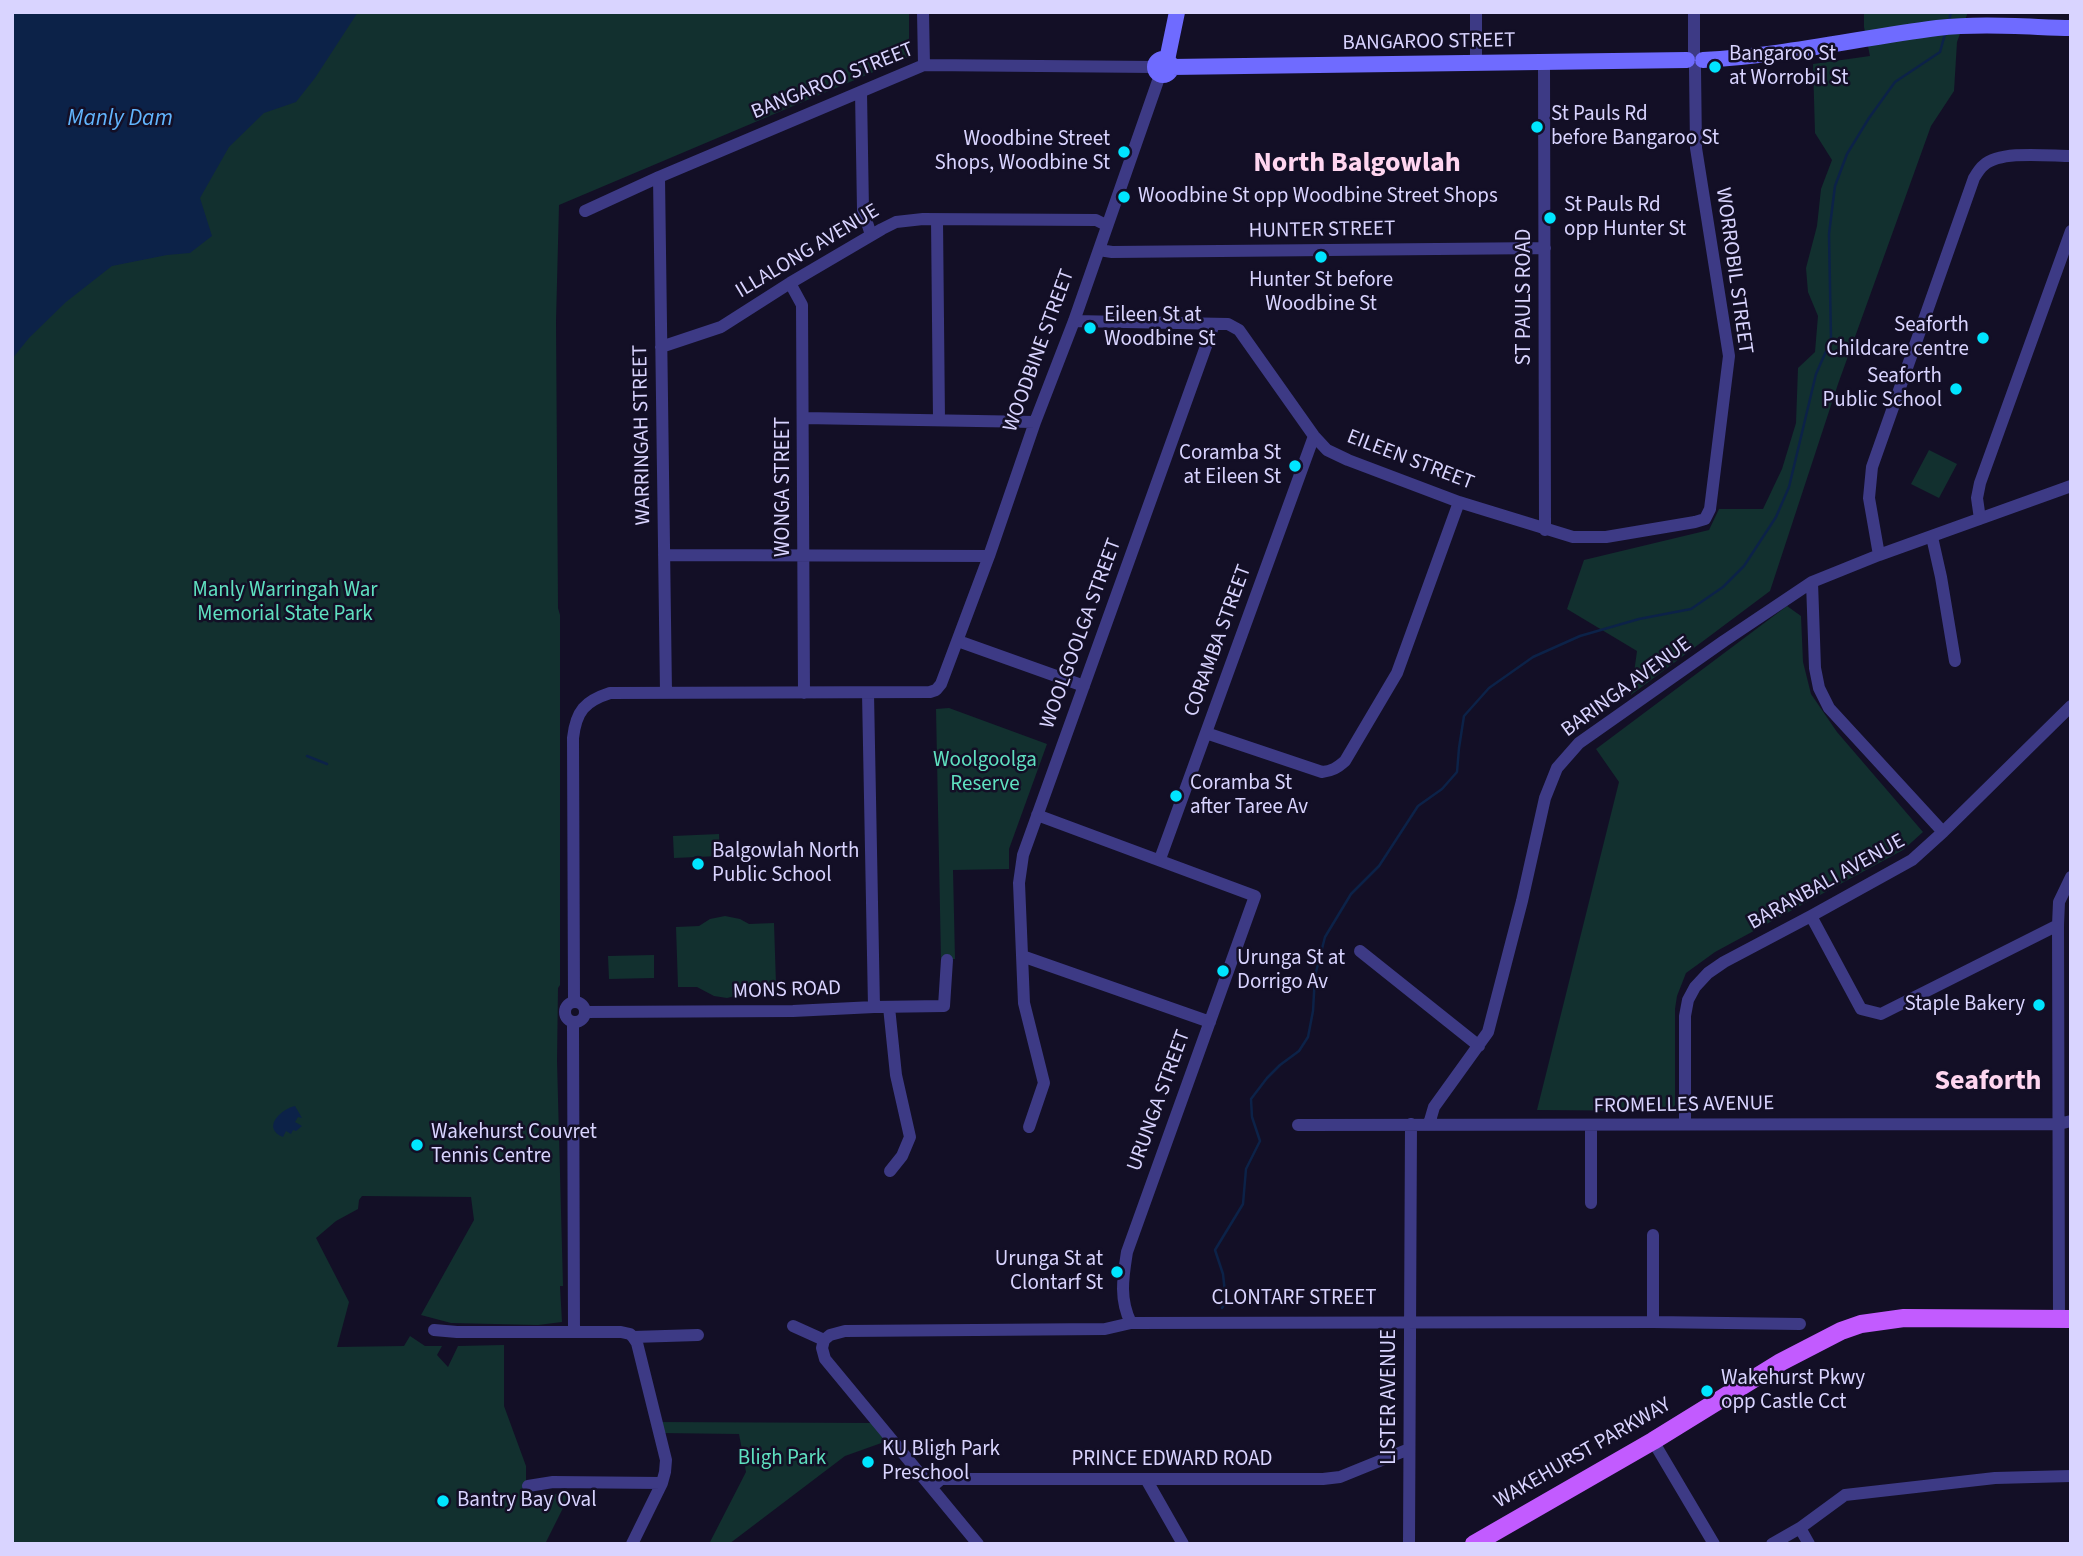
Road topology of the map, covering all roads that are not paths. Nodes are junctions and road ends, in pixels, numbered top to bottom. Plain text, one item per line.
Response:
1 (923, 12) edge
2 (1177, 12) edge
3 (1476, 12) edge
4 (1694, 12) edge
5 (2071, 28) edge
6 (1695, 60) junction
7 (1544, 63) junction
8 (1476, 64) junction
9 (924, 65) junction
10 (1163, 67) junction
11 (861, 92) junction
12 (2071, 156) edge
13 (659, 177) junction
14 (585, 211) dead end
15 (937, 220) junction
16 (1106, 225) junction
17 (2071, 231) edge
18 (871, 234) junction
19 (1545, 248) junction
20 (1099, 250) junction
21 (790, 283) junction
22 (1074, 321) junction
23 (1214, 324) junction
24 (661, 347) junction
25 (803, 418) junction
26 (939, 420) junction
27 (1035, 422) junction
28 (1314, 436) junction
29 (2071, 486) edge
30 (1460, 502) junction
31 (1705, 519) joint
32 (1980, 519) junction
33 (1545, 530) junction
34 (1931, 537) junction
35 (664, 555) junction
36 (1879, 555) junction
37 (804, 556) junction
38 (989, 556) junction
39 (1812, 582) junction
40 (958, 641) junction
41 (1955, 661) dead end
42 (1084, 686) junction
43 (666, 693) junction
44 (804, 693) junction
45 (868, 693) junction
46 (2071, 706) edge
47 (1206, 733) junction
48 (1037, 815) junction
49 (1943, 832) junction
50 (1160, 859) junction
51 (2071, 877) edge
52 (1811, 916) junction
53 (2058, 925) junction
54 (1360, 951) dead end
55 (1022, 956) junction
56 (947, 960) dead end
57 (2065, 968) edge
58 (574, 1002) junction
59 (874, 1007) junction
60 (889, 1007) junction
61 (585, 1012) junction
62 (573, 1022) junction
63 (1210, 1022) junction
64 (1479, 1046) junction
65 (2065, 1122) edge
66 (1411, 1124) junction
67 (1429, 1124) junction
68 (1685, 1124) junction
69 (1298, 1125) dead end
70 (1591, 1126) junction
71 (1029, 1127) dead end
72 (890, 1171) dead end
73 (1591, 1203) dead end
74 (1653, 1235) dead end
75 (2065, 1319) edge
76 (1409, 1322) junction
77 (1653, 1322) junction
78 (1130, 1323) junction
79 (1800, 1324) dead end
80 (793, 1326) dead end
81 (434, 1330) dead end
82 (574, 1332) junction
83 (698, 1335) dead end
84 (634, 1337) junction
85 (824, 1340) junction
86 (1653, 1441) junction
87 (1409, 1449) junction
88 (2071, 1476) edge
89 (1146, 1479) junction
90 (662, 1483) junction
91 (528, 1486) dead end
92 (932, 1487) junction
93 (1800, 1528) junction
94 (1181, 1543) edge
95 (632, 1544) edge
96 (978, 1544) edge
97 (1409, 1544) edge
98 (1474, 1544) edge
99 (1714, 1544) edge
100 (1772, 1544) edge
101 (1809, 1544) edge

1 - 9 street
2 - 10 street, WOODBINE STREET
3 - 8 street
4 - 6 street, WORROBIL STREET
5 - 6 street, BANGAROO STREET
6 - 7 street, BANGAROO STREET
6 - 31 street, WORROBIL STREET
7 - 8 street, BANGAROO STREET
7 - 19 street, ST PAULS ROAD
8 - 10 street, BANGAROO STREET
9 - 10 street, BANGAROO STREET
9 - 11 street, BANGAROO STREET
10 - 16 street, WOODBINE STREET
11 - 13 street, BANGAROO STREET
11 - 18 street
12 - 36 street
13 - 14 street, BANGAROO STREET
13 - 24 street, WARRINGAH STREET
15 - 16 street, ILLALONG AVENUE
15 - 18 street, ILLALONG AVENUE
15 - 26 street
16 - 20 street, WOODBINE STREET
17 - 32 street
18 - 21 street, ILLALONG AVENUE
19 - 20 street, HUNTER STREET
19 - 33 street, ST PAULS ROAD
20 - 22 street, WOODBINE STREET
21 - 24 street, ILLALONG AVENUE
21 - 25 street, WONGA STREET
22 - 23 street, EILEEN STREET
22 - 27 street, WOODBINE STREET
23 - 28 street, EILEEN STREET
23 - 42 street, WOOLGOOLGA STREET
24 - 35 street, WARRINGAH STREET
25 - 26 street
25 - 37 street, WONGA STREET
26 - 27 street
27 - 38 street, WOODBINE STREET
28 - 30 street, EILEEN STREET
28 - 47 street, CORAMBA STREET
29 - 32 street, BARINGA AVENUE
30 - 33 street, EILEEN STREET
30 - 47 street
31 - 33 street, EILEEN STREET
32 - 34 street, BARINGA AVENUE
34 - 36 street, BARINGA AVENUE
34 - 41 street
35 - 37 street
35 - 43 street, WARRINGAH STREET
36 - 39 street, BARINGA AVENUE
37 - 38 street
37 - 44 street, WONGA STREET
38 - 40 street, WOODBINE STREET
39 - 49 street
39 - 64 street, BARINGA AVENUE
40 - 42 street
40 - 45 street, WOODBINE STREET
42 - 48 street, WOOLGOOLGA STREET
43 - 44 street
43 - 58 street
44 - 45 street
45 - 59 street
46 - 49 street, BARANBALI AVENUE
47 - 50 street, CORAMBA STREET
48 - 50 street
48 - 55 street, WOOLGOOLGA STREET
49 - 52 street, BARANBALI AVENUE
50 - 63 street, URUNGA STREET
51 - 53 street
52 - 53 street
52 - 68 street, BARANBALI AVENUE
53 - 57 street
54 - 64 street
55 - 63 street
55 - 71 street, WOOLGOOLGA STREET
56 - 60 street, MONS ROAD
57 - 65 street
58 - 61 street
58 - 62 street
59 - 60 street, MONS ROAD
59 - 61 street, MONS ROAD
60 - 72 street
61 - 62 street
62 - 82 street
63 - 78 street, URUNGA STREET
64 - 67 street, BARINGA AVENUE
65 - 68 street, FROMELLES AVENUE
65 - 75 street
66 - 67 street, FROMELLES AVENUE
66 - 69 street, FROMELLES AVENUE
66 - 76 street, LISTER AVENUE
67 - 70 street, FROMELLES AVENUE
68 - 70 street, FROMELLES AVENUE
70 - 73 street
74 - 77 street
75 - 86 main road, WAKEHURST PARKWAY
76 - 77 street, CLONTARF STREET
76 - 78 street, CLONTARF STREET
76 - 87 street, LISTER AVENUE
77 - 79 street, CLONTARF STREET
78 - 85 street, CLONTARF STREET
80 - 85 street
81 - 82 street
82 - 84 street
83 - 84 street
84 - 90 street
85 - 92 street
86 - 98 main road, WAKEHURST PARKWAY
86 - 99 street
87 - 89 street, PRINCE EDWARD ROAD
87 - 97 street, LISTER AVENUE
88 - 93 street
89 - 92 street, PRINCE EDWARD ROAD
89 - 94 street
90 - 91 street
90 - 95 street
92 - 96 street
93 - 100 street
93 - 101 street

